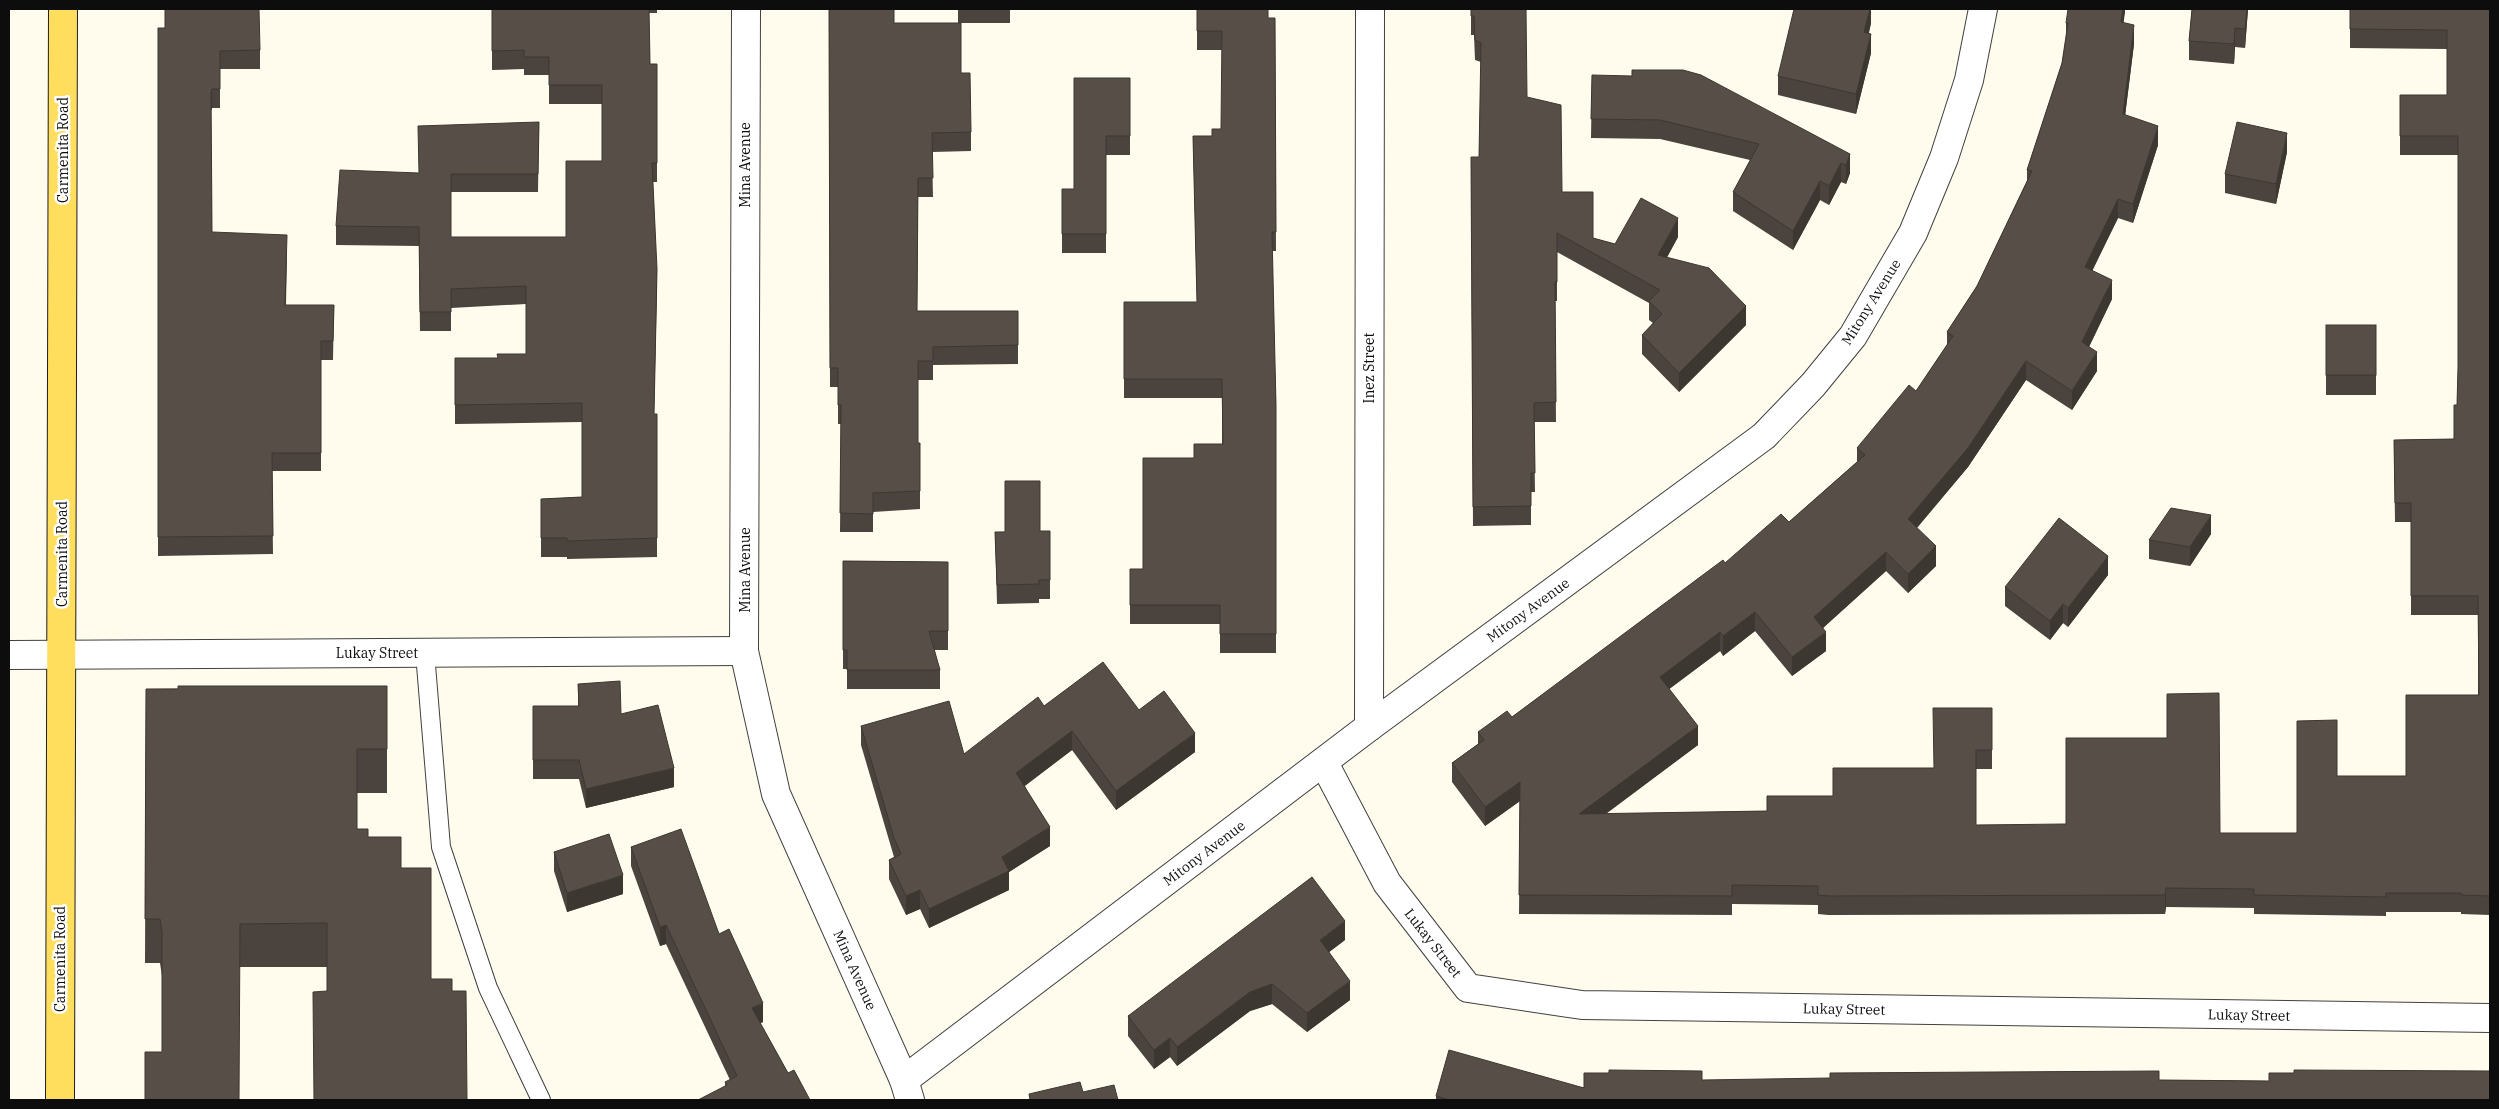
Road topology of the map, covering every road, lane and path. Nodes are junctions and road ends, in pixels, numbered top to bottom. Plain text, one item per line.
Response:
1 (63, 9) edge
2 (746, 9) edge
3 (1370, 9) edge
4 (1983, 9) edge
5 (744, 651) junction
6 (425, 653) junction
7 (9, 655) edge
8 (61, 655) junction
9 (1369, 728) junction
10 (1324, 763) junction
11 (2490, 1018) edge
12 (907, 1090) edge
13 (60, 1100) edge
14 (541, 1100) edge

1 - 8 main road, Carmenita Road
2 - 5 street, Mina Avenue
3 - 9 street, Inez Street
4 - 9 street, Mitony Avenue
5 - 6 street, Lukay Street
5 - 12 street, Mina Avenue
6 - 8 street, Lukay Street
6 - 14 lane
7 - 8 street, Lukay Street
8 - 13 main road, Carmenita Road
9 - 10 street, Mitony Avenue
10 - 11 street, Lukay Street
10 - 12 street, Mitony Avenue

